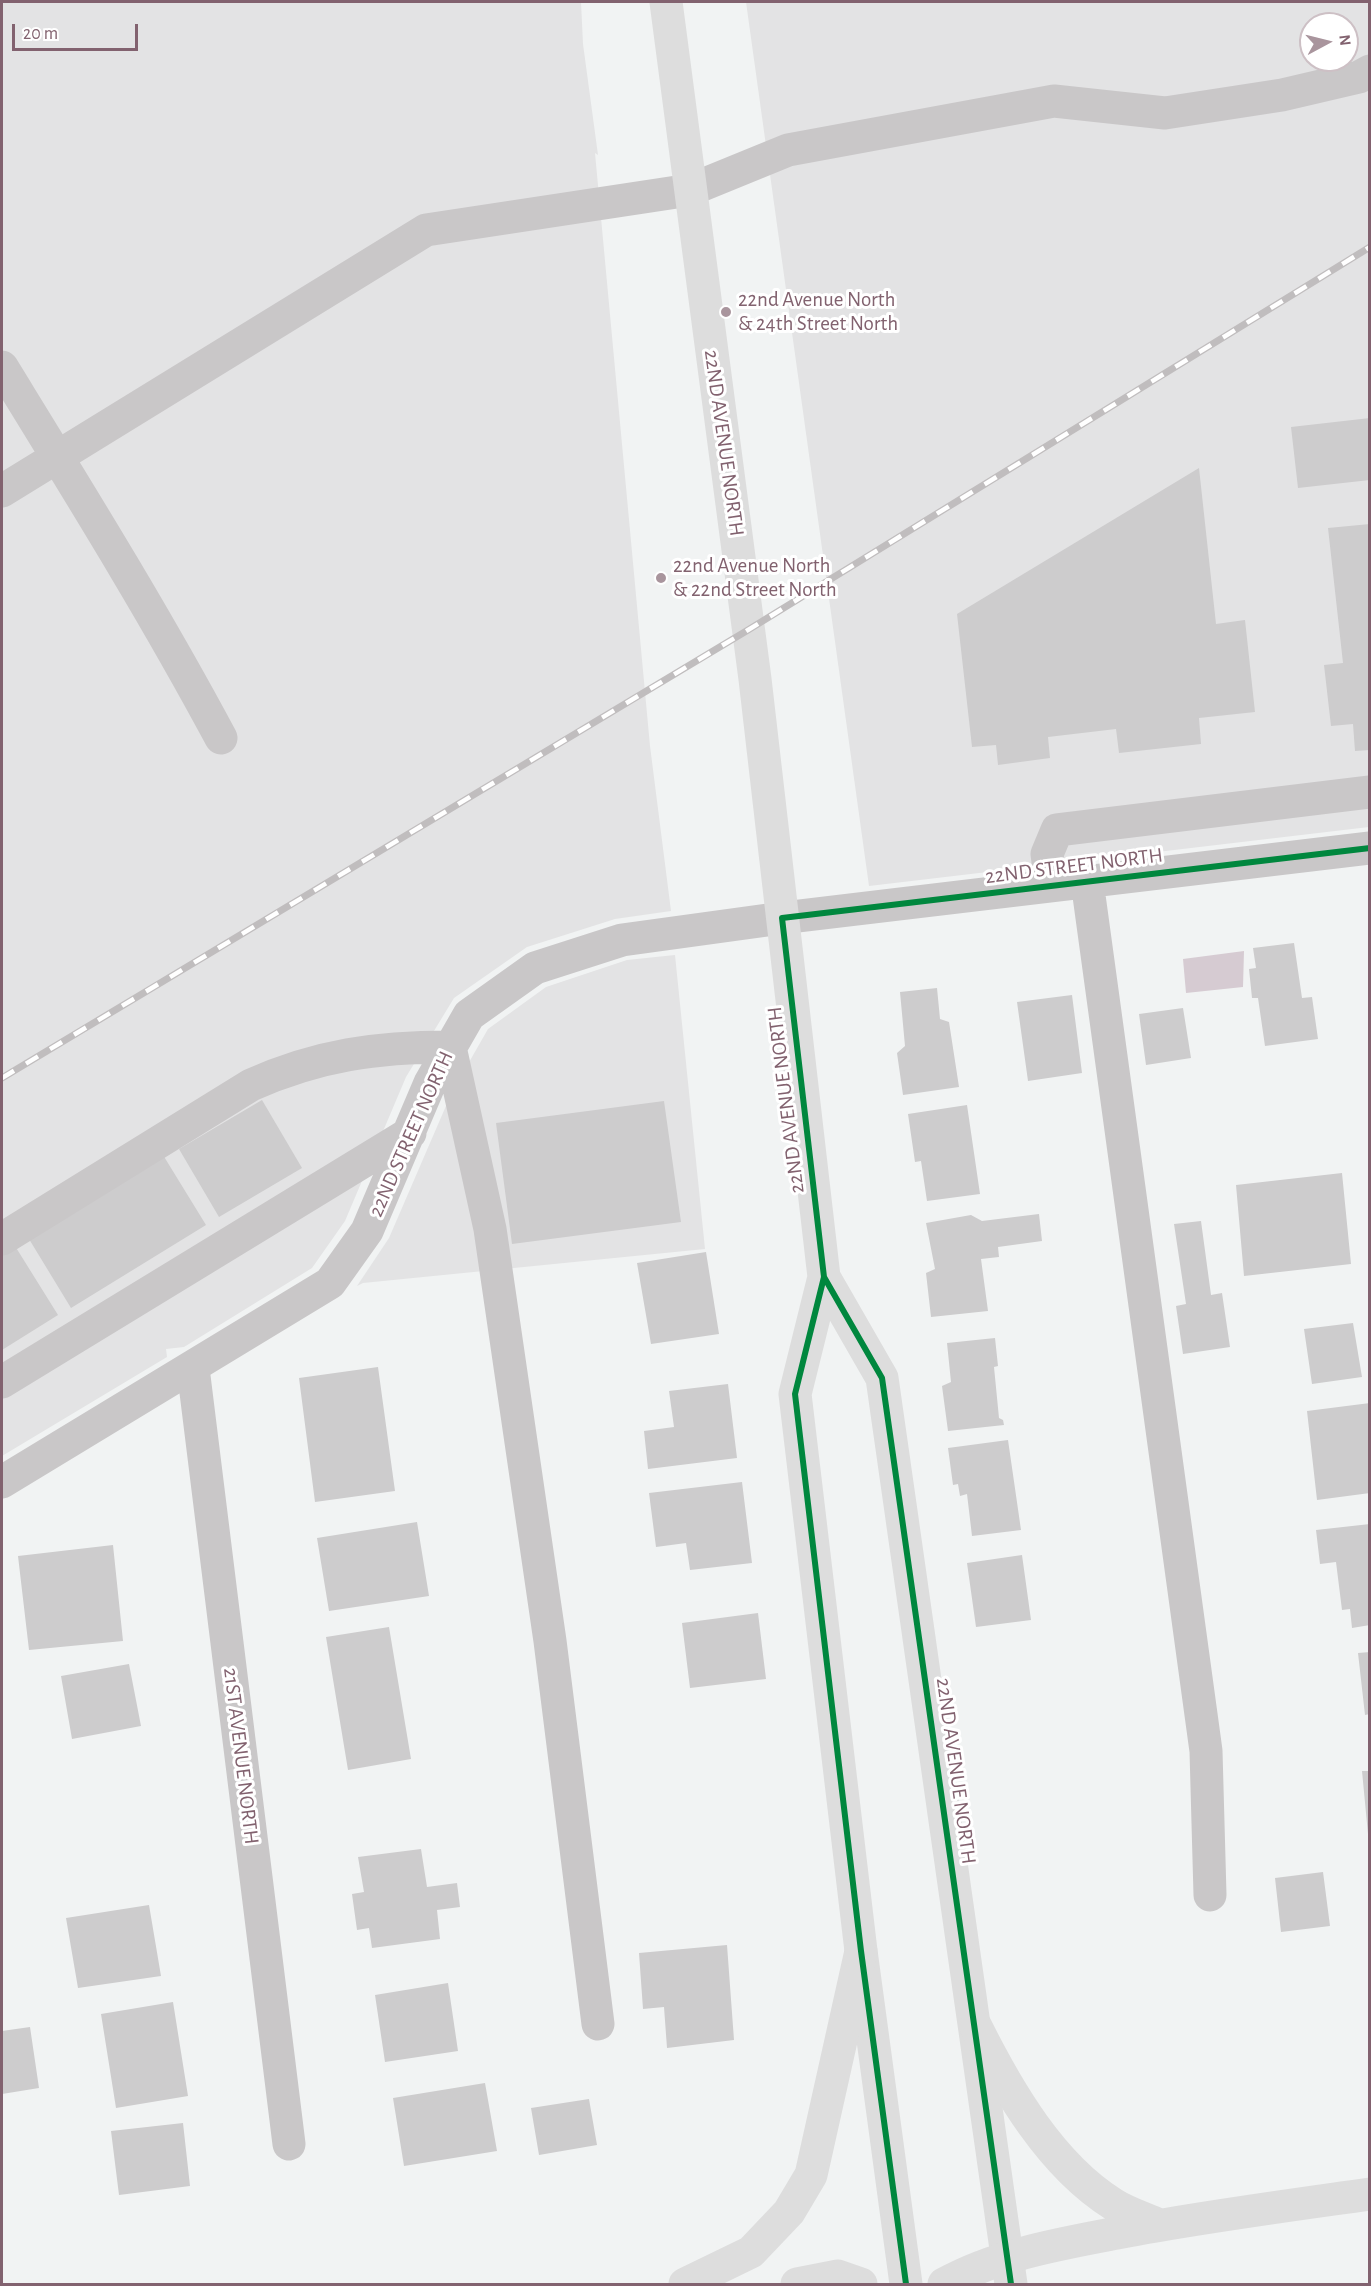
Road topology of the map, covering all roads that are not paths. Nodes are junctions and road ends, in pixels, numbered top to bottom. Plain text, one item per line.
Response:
1 (666, 2) edge
2 (1370, 71) edge
3 (690, 190) junction
4 (2, 367) edge
5 (59, 456) junction
6 (2, 491) edge
7 (221, 738) dead end
8 (1370, 792) edge
9 (1370, 848) edge
10 (1087, 881) junction
11 (1051, 885) junction
12 (782, 918) junction
13 (450, 1047) junction
14 (410, 1133) junction
15 (2, 1239) edge
16 (824, 1277) junction
17 (193, 1368) junction
18 (2, 1382) edge
19 (2, 1482) edge
20 (1210, 1895) dead end
21 (861, 1951) junction
22 (598, 2024) dead end
23 (976, 2027) junction
24 (289, 2144) dead end
25 (1370, 2194) edge
26 (1159, 2225) junction
27 (1009, 2272) edge
28 (685, 2284) edge
29 (797, 2284) edge
30 (861, 2284) edge
31 (906, 2284) edge
32 (944, 2284) edge

1 - 3 main road, 22ND AVENUE NORTH
2 - 3 street
3 - 5 street
3 - 12 main road, 22ND AVENUE NORTH
4 - 5 street
5 - 6 street
5 - 7 street
8 - 11 street
9 - 10 street, 22ND STREET NORTH
10 - 11 street, 22ND STREET NORTH
10 - 20 street
11 - 12 street, 22ND STREET NORTH
12 - 13 street, 22ND STREET NORTH
12 - 16 main road, 22ND AVENUE NORTH
13 - 14 street, 22ND STREET NORTH
13 - 15 street
13 - 22 street
14 - 17 street, 22ND STREET NORTH
14 - 18 street
16 - 21 main road, 22ND AVENUE NORTH
16 - 23 main road, 22ND AVENUE NORTH
17 - 19 street, 22ND STREET NORTH
17 - 24 street, 21ST AVENUE NORTH
21 - 28 main road
21 - 31 main road, 22ND AVENUE NORTH
23 - 26 main road
23 - 27 main road, 22ND AVENUE NORTH
25 - 26 main road
26 - 27 main road
27 - 32 main road
29 - 30 main road

